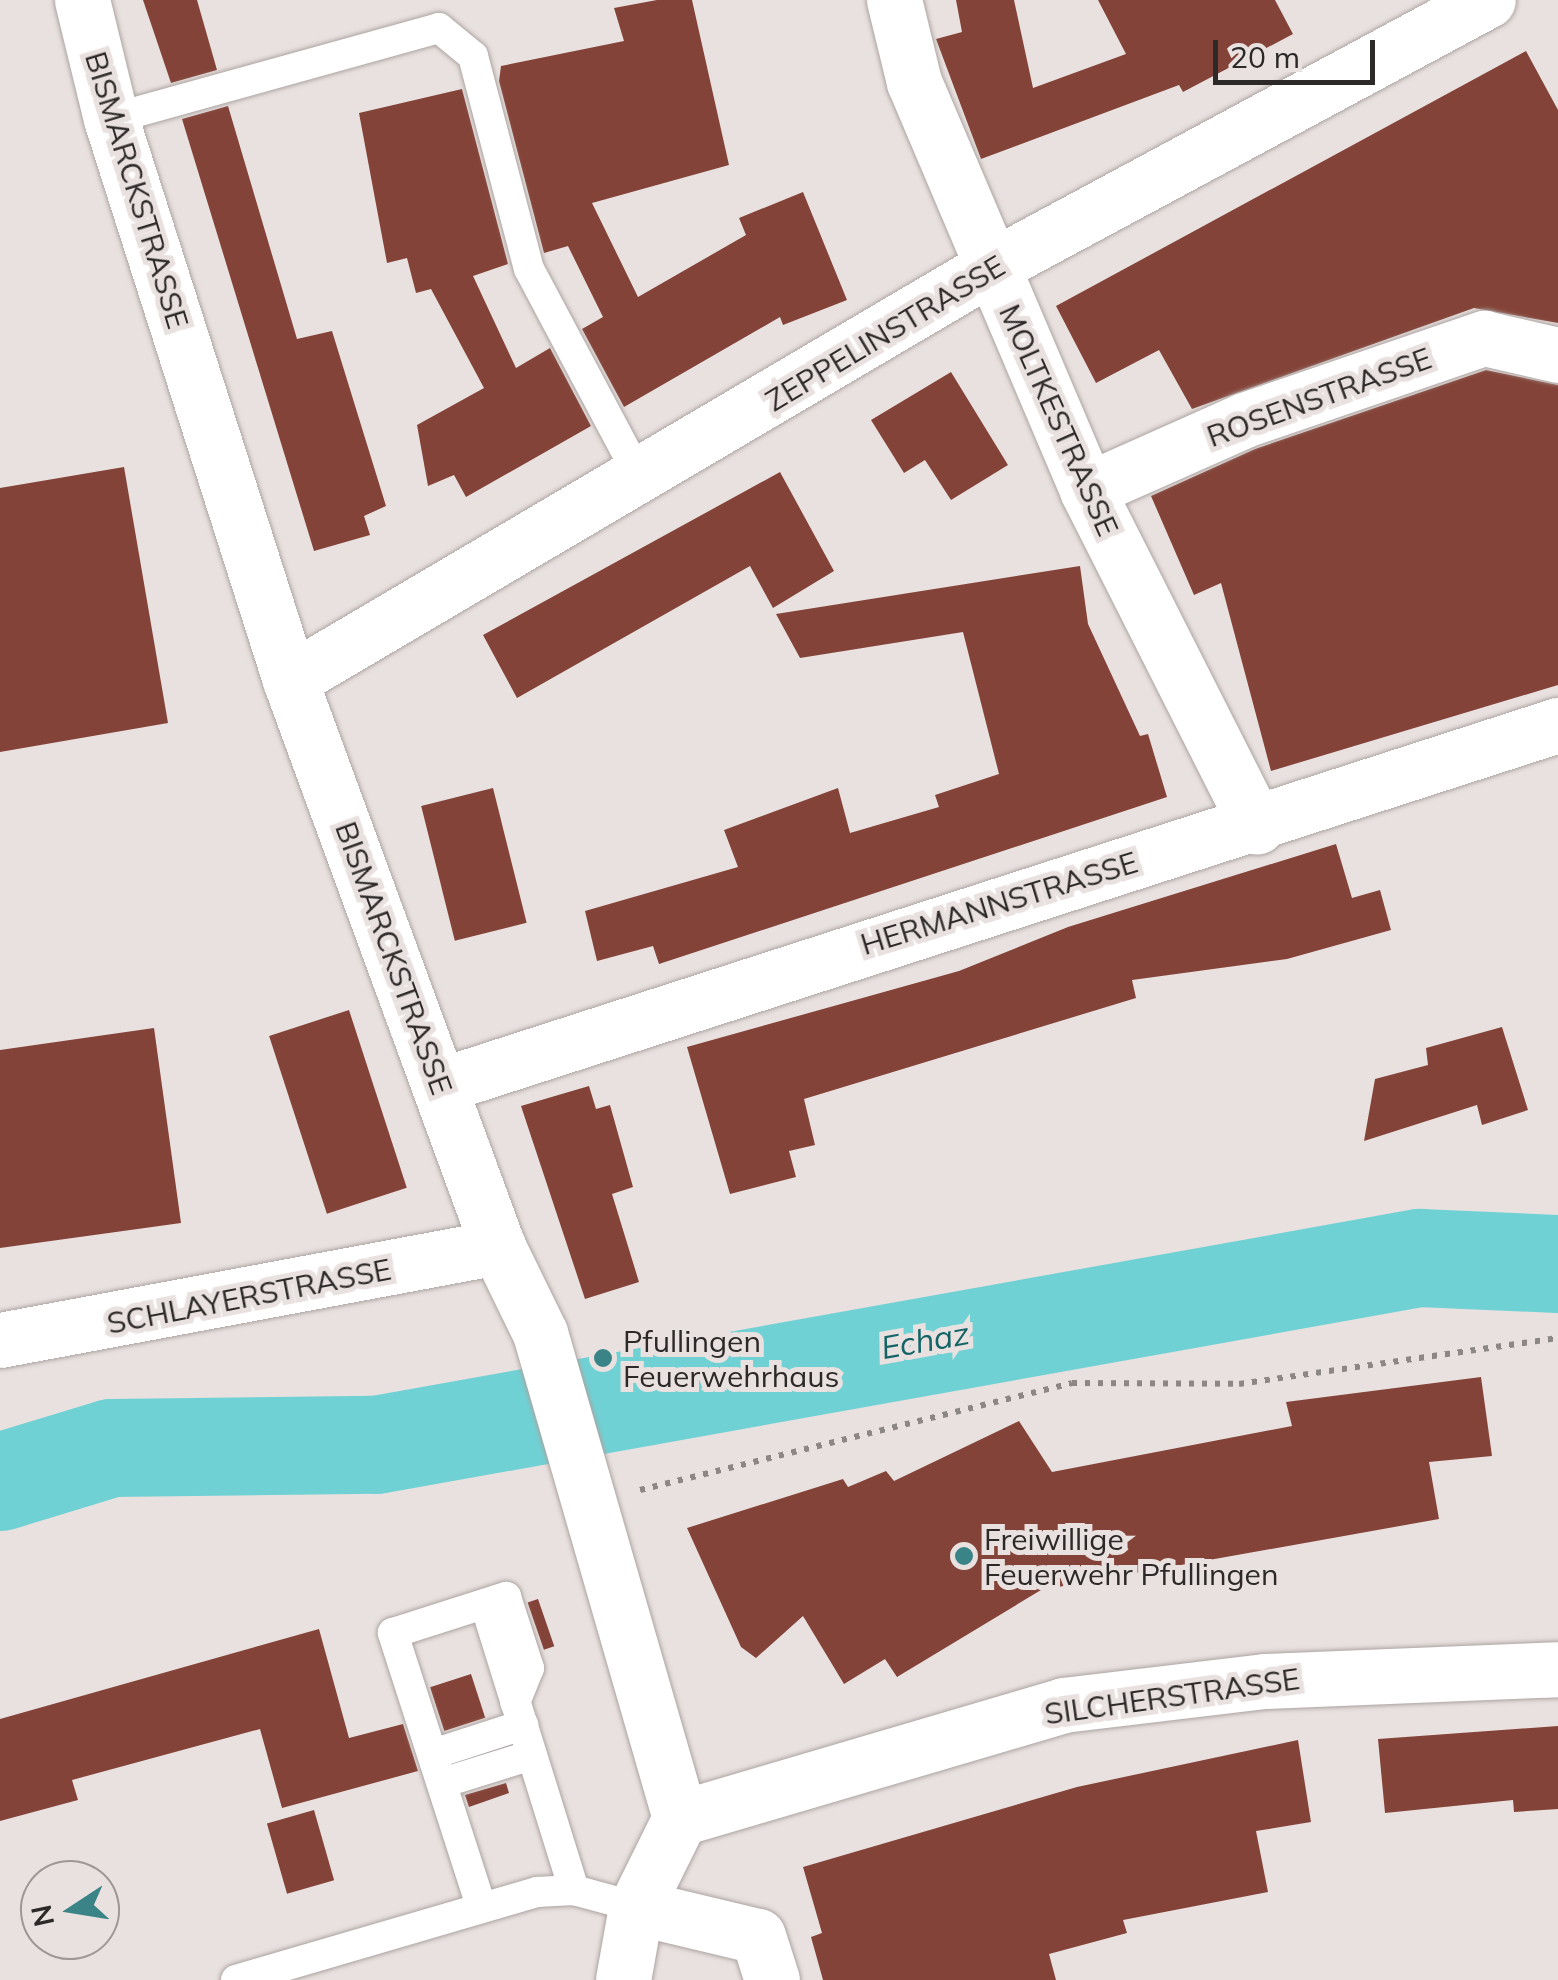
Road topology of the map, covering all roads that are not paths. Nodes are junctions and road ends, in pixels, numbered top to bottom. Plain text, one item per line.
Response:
1 (82, 0) edge
2 (894, 0) edge
3 (1488, 0) edge
4 (111, 119) junction
5 (991, 267) junction
6 (1558, 355) edge
7 (641, 480) junction
8 (1086, 490) junction
9 (290, 680) junction
10 (1558, 726) edge
11 (1257, 826) junction
12 (442, 1085) junction
13 (498, 1247) junction
14 (0, 1340) edge
15 (1558, 1669) edge
16 (523, 1727) junction
17 (438, 1769) junction
18 (680, 1818) junction
19 (574, 1890) junction
20 (481, 1906) junction
21 (636, 1907) junction
22 (236, 1980) edge
23 (623, 1980) edge
24 (772, 1980) edge

1 - 4 street, BISMARCKSTRASSE
2 - 5 street, MOLTKESTRASSE
3 - 5 street, ZEPPELINSTRASSE
4 - 7 lane
4 - 9 street, BISMARCKSTRASSE
5 - 7 street, ZEPPELINSTRASSE
5 - 8 street, MOLTKESTRASSE
6 - 8 street, ROSENSTRASSE
7 - 9 street, ZEPPELINSTRASSE
8 - 11 street, MOLTKESTRASSE
9 - 12 street, BISMARCKSTRASSE
10 - 11 street, HERMANNSTRASSE
11 - 12 street, HERMANNSTRASSE
12 - 13 street, BISMARCKSTRASSE
13 - 14 street, SCHLAYERSTRASSE
13 - 18 street, BISMARCKSTRASSE
15 - 18 street, SILCHERSTRASSE
16 - 17 lane
16 - 17 lane
16 - 19 lane
17 - 20 lane
18 - 21 street
19 - 20 lane
19 - 21 lane
20 - 22 lane
21 - 23 street
21 - 24 street

